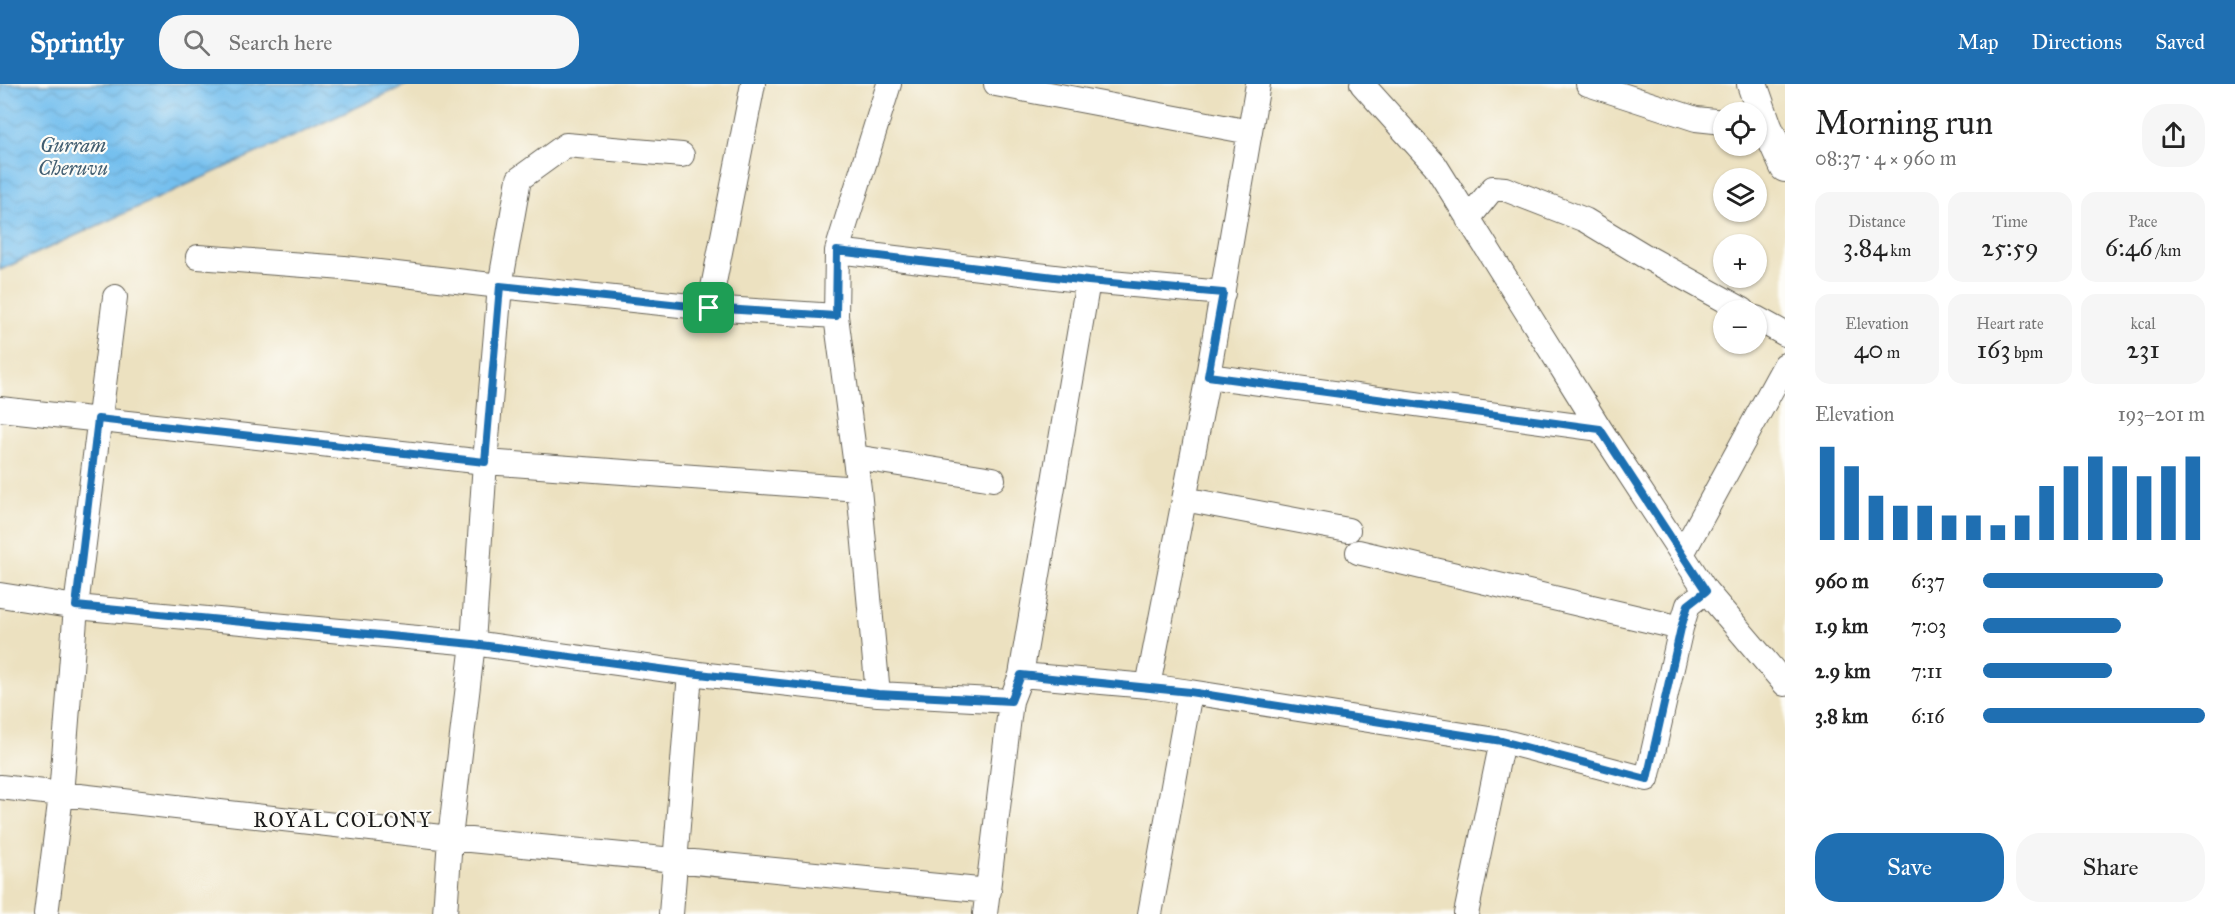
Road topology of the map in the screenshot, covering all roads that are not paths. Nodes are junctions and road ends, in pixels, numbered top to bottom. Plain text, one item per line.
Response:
1 (753, 84) edge
2 (890, 84) edge
3 (996, 84) edge
4 (1258, 84) edge
5 (1362, 84) edge
6 (1588, 84) edge
7 (1752, 84) edge
8 (1110, 94) edge
9 (1756, 102) edge
10 (1713, 121) edge
11 (1250, 132) junction
12 (1767, 136) edge
13 (682, 155) dead end
14 (1785, 167) edge
15 (1468, 219) junction
16 (837, 251) junction
17 (198, 257) dead end
18 (1088, 281) junction
19 (500, 286) junction
20 (1223, 293) junction
21 (115, 297) dead end
22 (1725, 300) edge
23 (709, 308) junction
24 (836, 316) junction
25 (1767, 324) edge
26 (1785, 334) edge
27 (1785, 365) edge
28 (1208, 376) junction
29 (0, 409) edge
30 (98, 419) junction
31 (1600, 429) junction
32 (855, 457) junction
33 (485, 462) junction
34 (993, 478) dead end
35 (859, 489) junction
36 (1184, 499) junction
37 (1682, 554) junction
38 (1706, 591) junction
39 (0, 595) edge
40 (76, 606) junction
41 (1681, 628) junction
42 (473, 644) junction
43 (690, 673) junction
44 (1021, 675) junction
45 (1785, 684) edge
46 (1148, 686) junction
47 (1190, 692) junction
48 (878, 694) junction
49 (1011, 701) junction
50 (1502, 741) junction
51 (0, 787) edge
52 (61, 795) junction
53 (450, 838) junction
54 (675, 861) junction
55 (987, 903) edge
56 (46, 914) edge
57 (445, 914) edge
58 (671, 914) edge
59 (1150, 914) edge
60 (1466, 914) edge

1 - 23 street
2 - 16 street
3 - 8 street
4 - 11 street
5 - 15 street
6 - 10 street
7 - 9 street
8 - 11 street
11 - 20 street
12 - 14 street
13 - 19 street
15 - 22 street
15 - 31 street
16 - 18 street
16 - 24 street
17 - 19 street
18 - 20 street
18 - 44 street
19 - 23 street
19 - 33 street
20 - 28 street
21 - 30 street
23 - 24 street
24 - 32 street
25 - 26 street
27 - 37 street
28 - 31 street
28 - 36 street
29 - 30 street
30 - 33 street
30 - 40 street
31 - 37 street
32 - 34 street
32 - 35 street
33 - 35 street
33 - 42 street
35 - 48 street
36 - 41 street
36 - 46 street
37 - 38 street
38 - 41 street
38 - 45 street
39 - 40 street
40 - 42 street
40 - 52 street
41 - 50 street
42 - 43 street
42 - 53 street
43 - 48 street
43 - 54 street
44 - 46 street
44 - 49 street
46 - 47 street
47 - 50 street
47 - 59 street
48 - 49 street
49 - 55 street
50 - 60 street
51 - 52 street
52 - 53 street
52 - 56 street
53 - 54 street
53 - 57 street
54 - 55 street
54 - 58 street

